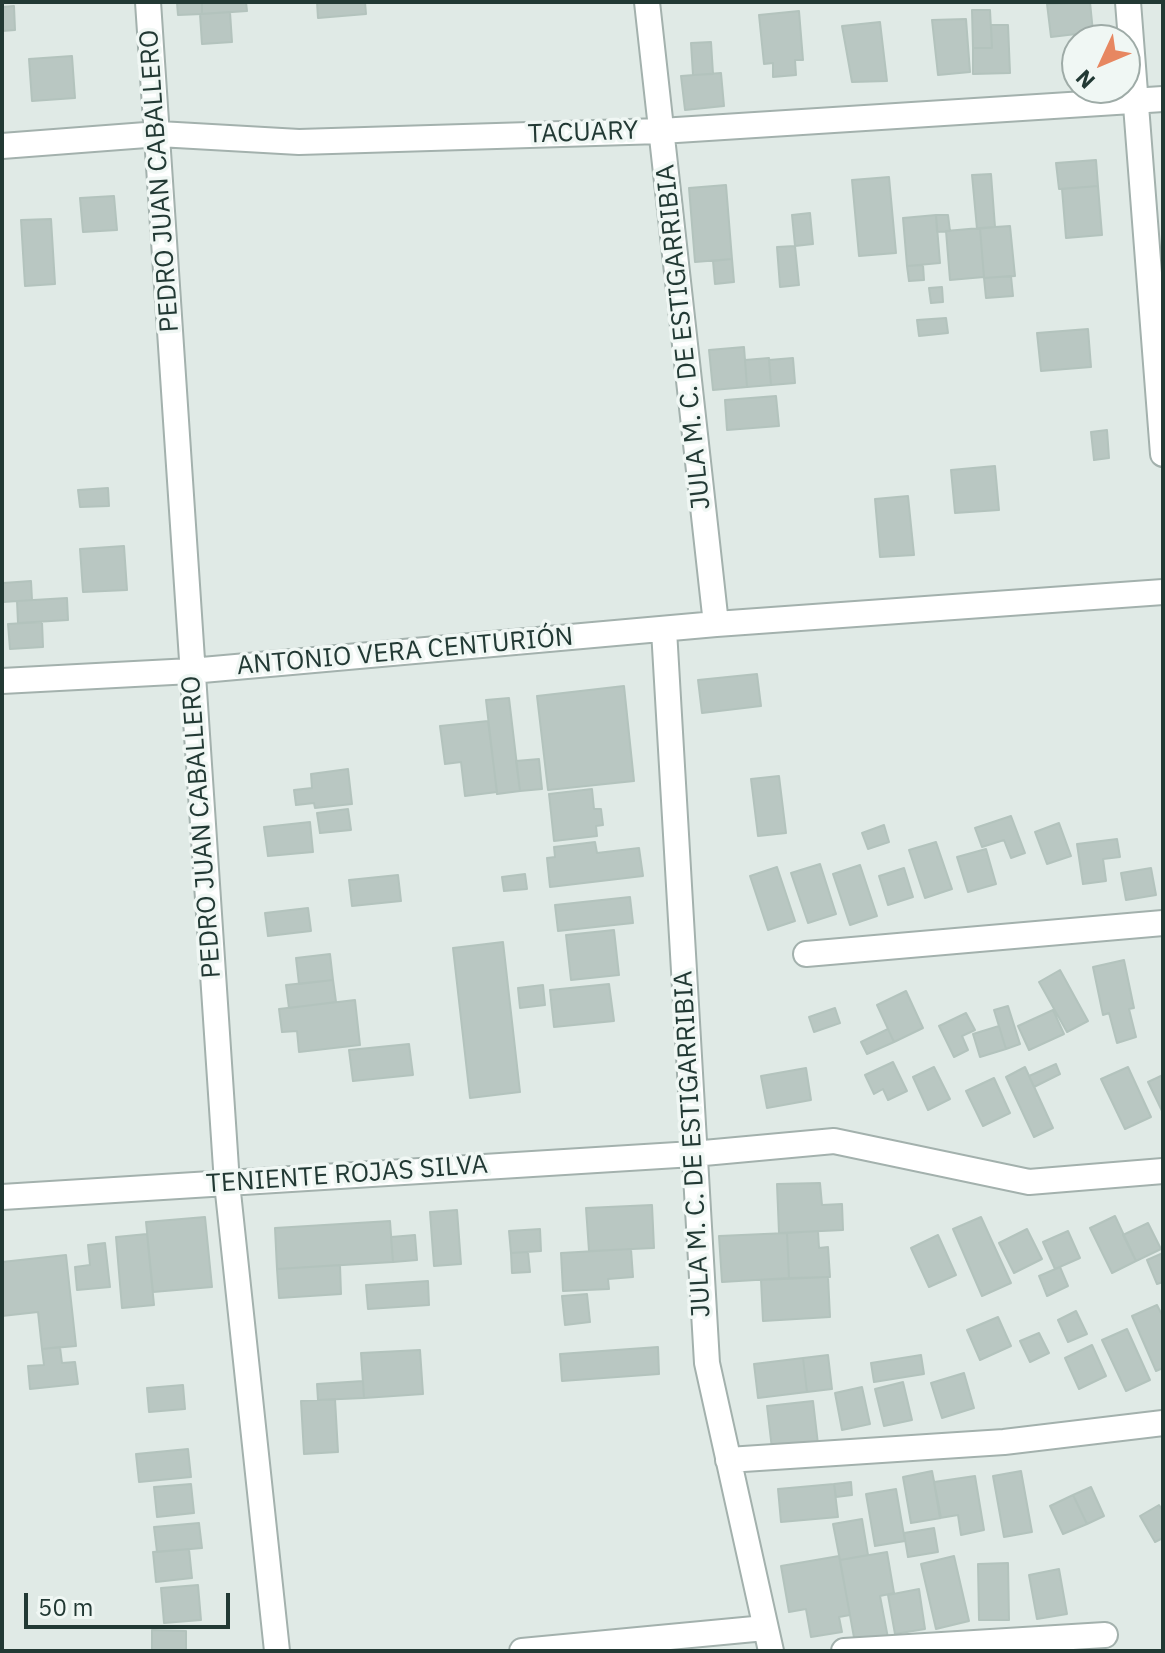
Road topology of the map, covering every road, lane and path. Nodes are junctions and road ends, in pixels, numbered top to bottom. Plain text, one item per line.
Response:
1 (148, 2) edge
2 (647, 2) edge
3 (1128, 2) edge
4 (1130, 24) edge
5 (1163, 99) edge
6 (1141, 102) edge
7 (1105, 104) edge
8 (1138, 104) edge
9 (661, 131) junction
10 (159, 134) junction
11 (2, 146) edge
12 (1163, 454) edge
13 (1163, 592) edge
14 (716, 624) junction
15 (664, 630) junction
16 (191, 671) junction
17 (2, 681) edge
18 (1163, 923) edge
19 (806, 954) dead end
20 (693, 1154) junction
21 (1163, 1171) edge
22 (227, 1183) junction
23 (2, 1197) edge
24 (1163, 1423) edge
25 (728, 1460) junction
26 (1105, 1635) dead end
27 (768, 1639) edge
28 (277, 1651) edge
29 (522, 1651) edge
30 (844, 1651) edge

1 - 10 street, PEDRO JUAN CABALLERO
2 - 9 street, JULA M. C. DE ESTIGARRIBIA
3 - 4 street
5 - 6 street, TACUARY
7 - 9 street, TACUARY
8 - 12 street
9 - 10 street, TACUARY
9 - 14 street, JULA M. C. DE ESTIGARRIBIA
10 - 11 street, TACUARY
10 - 16 street, PEDRO JUAN CABALLERO
13 - 14 street, ANTONIO VERA CENTURIÓN
14 - 15 street, ANTONIO VERA CENTURIÓN
15 - 16 street, ANTONIO VERA CENTURIÓN
15 - 20 street, JULA M. C. DE ESTIGARRIBIA
16 - 17 street, ANTONIO VERA CENTURIÓN
16 - 22 street, PEDRO JUAN CABALLERO
18 - 19 street
20 - 21 street, TENIENTE ROJAS SILVA
20 - 22 street, TENIENTE ROJAS SILVA
20 - 25 street, JULA M. C. DE ESTIGARRIBIA
22 - 23 street, TENIENTE ROJAS SILVA
22 - 28 street, PEDRO JUAN CABALLERO
24 - 25 street
25 - 27 street, JULA M. C. DE ESTIGARRIBIA
26 - 30 street
27 - 29 street

